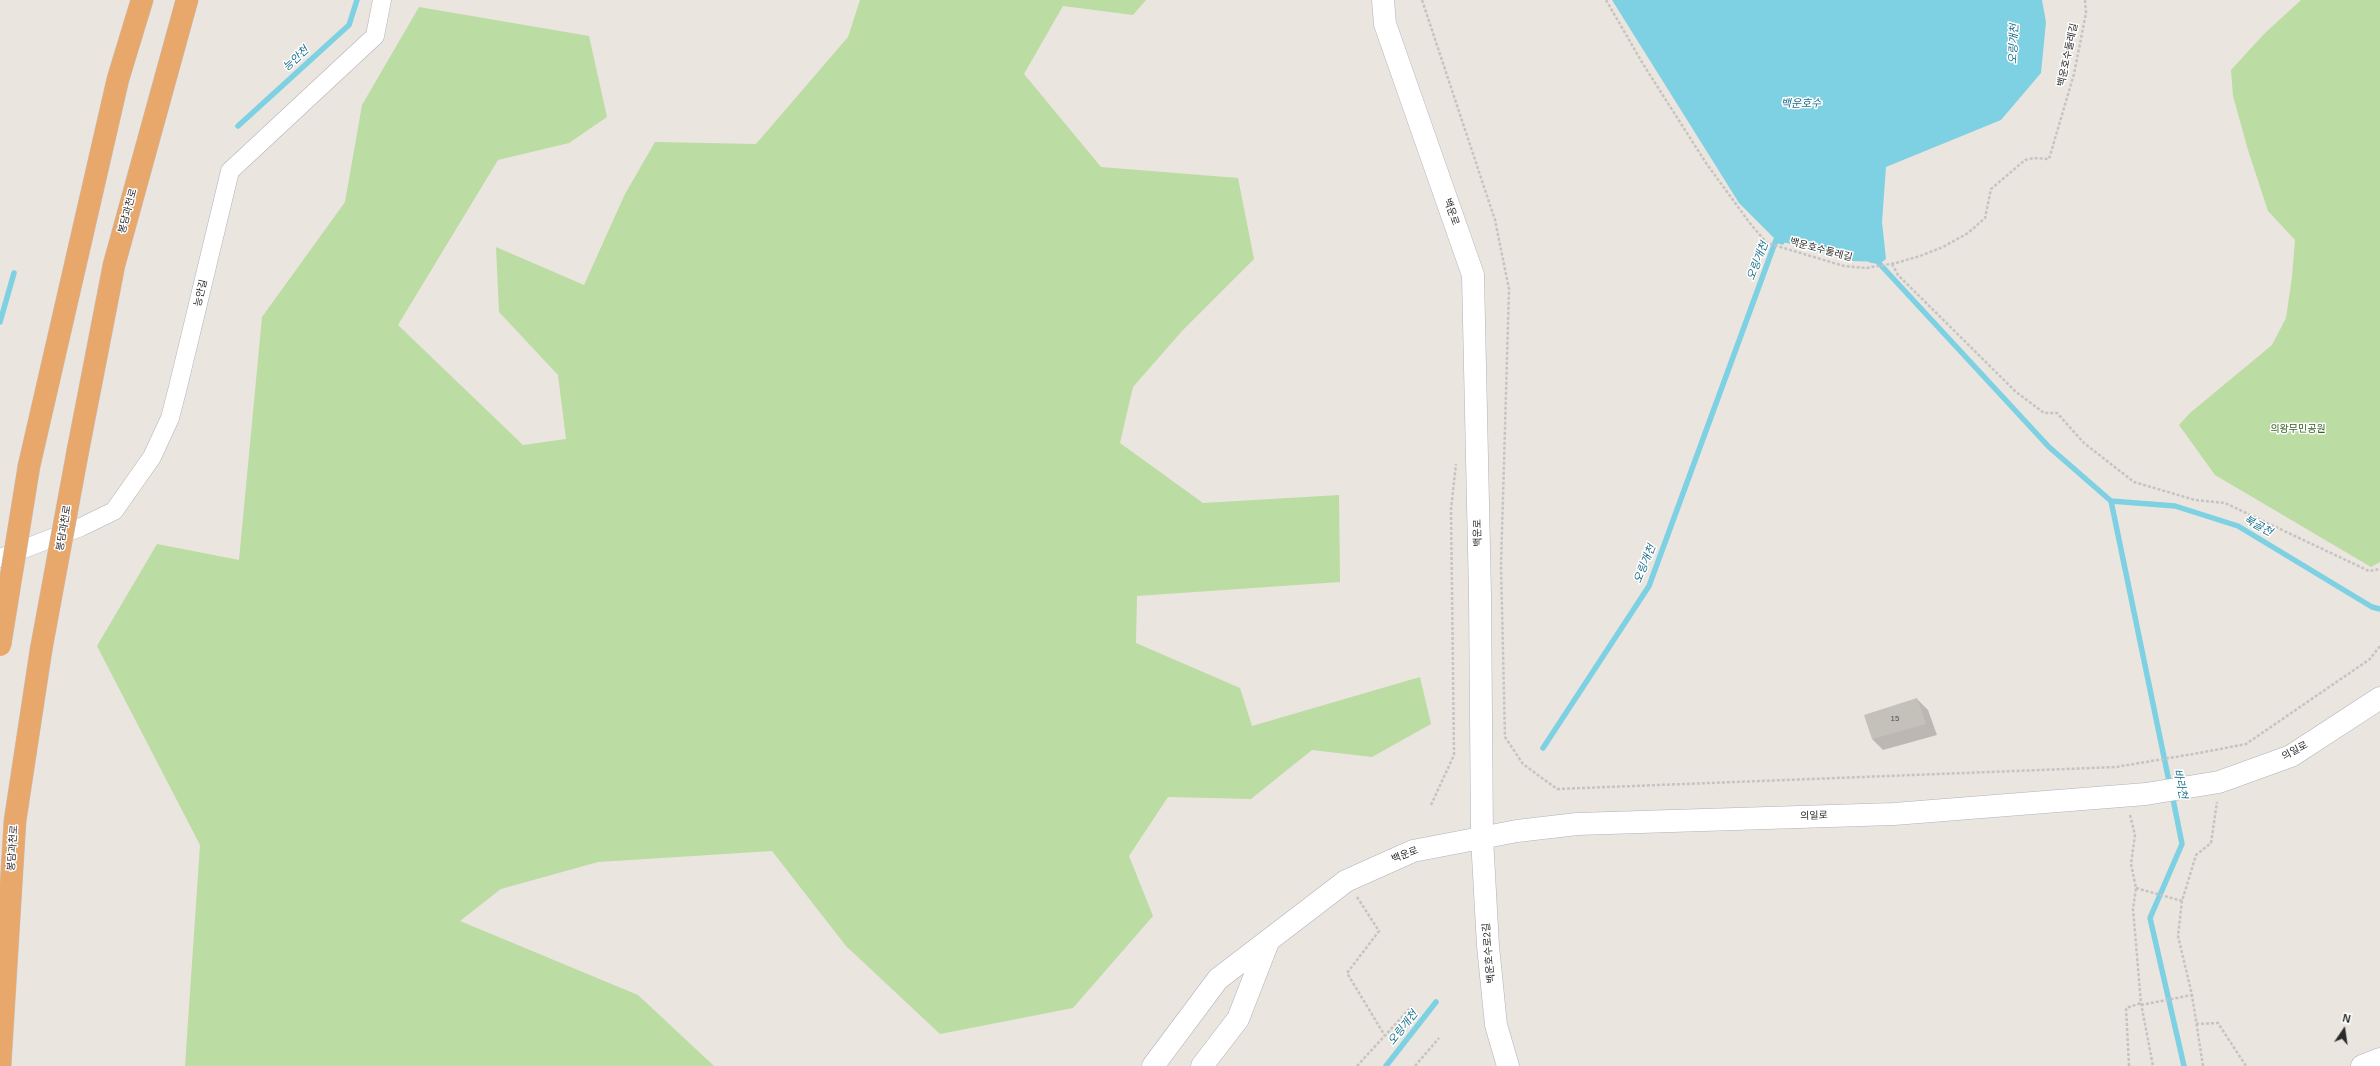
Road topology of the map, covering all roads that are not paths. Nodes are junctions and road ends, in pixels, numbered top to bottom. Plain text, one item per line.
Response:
1 (142, 0) edge
2 (187, 0) edge
3 (382, 0) edge
4 (1383, 0) edge
5 (0, 558) edge
6 (0, 644) edge
7 (2380, 698) edge
8 (1482, 838) junction
9 (1268, 942) junction
10 (2380, 1059) edge
11 (0, 1066) edge
12 (1153, 1066) edge
13 (1202, 1066) edge
14 (1508, 1066) edge
15 (2362, 1066) edge

1 - 6 highway, bridge
2 - 11 highway, 봉담과천로, bridge
3 - 5 street, 능안길
4 - 8 main road, 백운로
7 - 8 main road, 의일로
8 - 9 main road, 백운로
8 - 14 main road, 백운호수로2길
9 - 12 main road, 백운로
9 - 13 main road
10 - 15 main road

